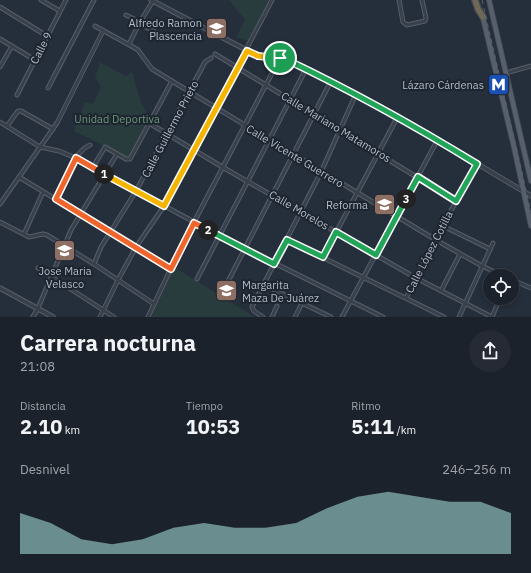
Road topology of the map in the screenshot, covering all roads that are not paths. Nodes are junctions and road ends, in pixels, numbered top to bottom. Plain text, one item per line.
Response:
1 (41, 0) edge
2 (66, 0) edge
3 (94, 0) edge
4 (152, 0) edge
5 (272, 0) edge
6 (399, 0) edge
7 (422, 0) edge
8 (476, 0) edge
9 (489, 0) edge
10 (0, 7) edge
11 (60, 11) junction
12 (126, 15) dead end
13 (483, 17) joint
14 (139, 23) junction
15 (95, 26) dead end
16 (103, 31) junction
17 (154, 31) dead end
18 (47, 36) junction
19 (0, 39) edge
20 (129, 44) junction
21 (12, 46) junction
22 (247, 51) junction
23 (215, 54) dead end
24 (211, 58) dead end
25 (280, 58) junction
26 (35, 60) junction
27 (531, 66) edge
28 (0, 67) edge
29 (238, 68) junction
30 (306, 69) junction
31 (505, 73) junction
32 (172, 81) junction
33 (331, 81) junction
34 (267, 85) junction
35 (48, 88) dead end
36 (190, 92) junction
37 (356, 94) junction
38 (17, 95) dead end
39 (290, 100) junction
40 (216, 109) junction
41 (314, 114) junction
42 (398, 116) junction
43 (0, 122) edge
44 (150, 123) junction
45 (7, 126) junction
46 (245, 126) junction
47 (53, 129) junction
48 (340, 130) junction
49 (168, 134) junction
50 (438, 140) junction
51 (269, 141) junction
52 (90, 145) dead end
53 (40, 147) junction
54 (195, 150) junction
55 (378, 153) junction
56 (117, 154) junction
57 (293, 155) junction
58 (76, 158) junction
59 (477, 164) junction
60 (93, 167) junction
61 (224, 168) junction
62 (321, 172) junction
63 (105, 174) junction
64 (19, 177) junction
65 (418, 177) junction
66 (531, 181) edge
67 (248, 182) junction
68 (136, 191) junction
69 (522, 191) junction
70 (43, 192) junction
71 (357, 193) junction
72 (273, 196) junction
73 (531, 196) edge
74 (56, 199) junction
75 (456, 201) junction
76 (0, 204) edge
77 (164, 206) junction
78 (301, 212) junction
79 (81, 214) junction
80 (397, 216) junction
81 (0, 222) edge
82 (194, 223) junction
83 (443, 226) junction
84 (531, 226) edge
85 (111, 232) junction
86 (336, 232) junction
87 (24, 234) junction
88 (220, 236) junction
89 (287, 240) junction
90 (436, 240) junction
91 (493, 243) dead end
92 (64, 246) junction
93 (136, 247) junction
94 (244, 249) junction
95 (490, 249) junction
96 (460, 254) junction
97 (376, 255) junction
98 (323, 257) junction
99 (94, 264) junction
100 (274, 264) junction
101 (482, 266) junction
102 (38, 268) dead end
103 (171, 269) junction
104 (489, 269) edge
105 (51, 277) junction
106 (364, 278) junction
107 (416, 278) junction
108 (197, 279) dead end
109 (118, 280) junction
110 (519, 283) edge
111 (264, 284) junction
112 (0, 288) edge
113 (531, 288) edge
114 (441, 291) junction
115 (222, 293) dead end
116 (406, 298) junction
117 (351, 301) junction
118 (302, 303) junction
119 (465, 303) junction
120 (154, 304) junction
121 (497, 305) edge
122 (277, 306) dead end
123 (38, 308) junction
124 (103, 310) junction
125 (34, 317) edge
126 (53, 317) edge
127 (100, 317) edge
128 (114, 317) edge
129 (148, 317) edge
130 (263, 317) edge
131 (272, 317) edge
132 (295, 317) edge
133 (331, 317) edge
134 (342, 317) edge
135 (383, 317) edge
136 (444, 317) edge
137 (459, 317) edge
138 (492, 317) edge

1 - 11 street
2 - 11 street, Calle 9
3 - 35 street
4 - 14 street
4 - 22 street
5 - 22 street
6 - 7 street
8 - 13 highway
9 - 31 main road
10 - 18 street
11 - 18 street, Calle 9
12 - 14 street
13 - 69 main road
14 - 17 street
14 - 20 street
15 - 16 street, Calle Vicente Guerrero
16 - 20 street, Calle Vicente Guerrero
16 - 47 street
18 - 26 street, Calle 9
19 - 21 street
20 - 32 street, Calle Vicente Guerrero
21 - 26 street
21 - 28 street
22 - 25 street
22 - 29 street
23 - 29 street, Calle Mariano Matamoros
24 - 36 street, Calle Guillermo Prieto
25 - 30 street
25 - 34 street
26 - 38 street, Calle 9
27 - 31 street
29 - 34 street, Calle Mariano Matamoros
29 - 40 street
30 - 33 street
30 - 39 street
31 - 66 main road
32 - 36 street, Calle Vicente Guerrero
32 - 44 street
33 - 37 street
33 - 41 street
34 - 39 street, Calle Mariano Matamoros
34 - 46 street
36 - 40 street, Calle Vicente Guerrero
36 - 49 street, Calle Guillermo Prieto
37 - 42 street
37 - 48 street
39 - 41 street, Calle Mariano Matamoros
39 - 51 street
40 - 46 street, Calle Vicente Guerrero
40 - 54 street
41 - 48 street, Calle Mariano Matamoros
41 - 57 street
42 - 50 street
42 - 55 street
43 - 45 street
44 - 49 street, Calle Morelos
44 - 56 street
45 - 47 street
45 - 53 street
46 - 51 street, Calle Vicente Guerrero
46 - 61 street
47 - 53 street
48 - 55 street, Calle Mariano Matamoros
48 - 62 street
49 - 54 street, Calle Morelos
49 - 68 street, Calle Guillermo Prieto
50 - 59 street
50 - 65 street
51 - 57 street, Calle Vicente Guerrero
51 - 67 street
52 - 58 street
53 - 58 street
53 - 64 street
54 - 61 street, Calle Morelos
54 - 77 street
55 - 65 street, Calle Mariano Matamoros
55 - 71 street
56 - 60 street
56 - 63 street
57 - 62 street, Calle Vicente Guerrero
57 - 72 street
58 - 60 street
58 - 74 street
59 - 69 street
59 - 75 street, Calle López Cotilla
60 - 63 street
61 - 67 street, Calle Morelos
61 - 82 street
62 - 71 street, Calle Vicente Guerrero
62 - 78 street
63 - 68 street
63 - 79 street
64 - 70 street
64 - 76 street
65 - 75 street, Calle Mariano Matamoros
65 - 80 street
67 - 72 street, Calle Morelos
67 - 88 street
68 - 77 street
68 - 85 street, Calle Guillermo Prieto
69 - 73 street
69 - 84 main road
70 - 74 street
70 - 87 street
71 - 80 street, Calle Vicente Guerrero
71 - 86 street
72 - 78 street, Calle Morelos
72 - 94 street
74 - 79 street
75 - 83 street, Calle López Cotilla
77 - 82 street
77 - 93 street
78 - 86 street, Calle Morelos
78 - 89 street
79 - 85 street
79 - 92 street
80 - 90 street, Calle Vicente Guerrero
80 - 97 street
81 - 87 street
82 - 88 street
82 - 103 street
83 - 90 street, Calle López Cotilla
83 - 95 street
85 - 93 street
85 - 99 street, Calle Guillermo Prieto
86 - 97 street, Calle Morelos
86 - 98 street
87 - 92 street
88 - 94 street
88 - 108 street
89 - 98 street
89 - 100 street
90 - 96 street, Calle Vicente Guerrero
90 - 107 street, Calle López Cotilla
91 - 95 street
92 - 99 street
92 - 105 street
93 - 103 street
93 - 109 street
94 - 100 street
94 - 115 street
95 - 101 street
96 - 101 street, Calle Vicente Guerrero
96 - 114 street
97 - 106 street
97 - 107 street, Calle Morelos
98 - 106 street
99 - 109 street
100 - 111 street
100 - 117 street
101 - 104 street, Calle Vicente Guerrero
101 - 119 street
102 - 105 street
103 - 120 street
105 - 123 street
105 - 124 street
106 - 116 street
106 - 117 street
107 - 114 street, Calle Morelos
107 - 116 street, Calle López Cotilla
109 - 120 street
109 - 124 street
110 - 113 street
111 - 118 street
111 - 130 street
112 - 123 street
114 - 119 street, Calle Morelos
116 - 136 street
117 - 134 street
117 - 135 street
118 - 132 street
118 - 133 street
119 - 137 street
119 - 138 street, Calle Morelos
120 - 129 street
121 - 138 street
122 - 131 street
123 - 125 street
123 - 126 street
124 - 127 street
124 - 128 street

